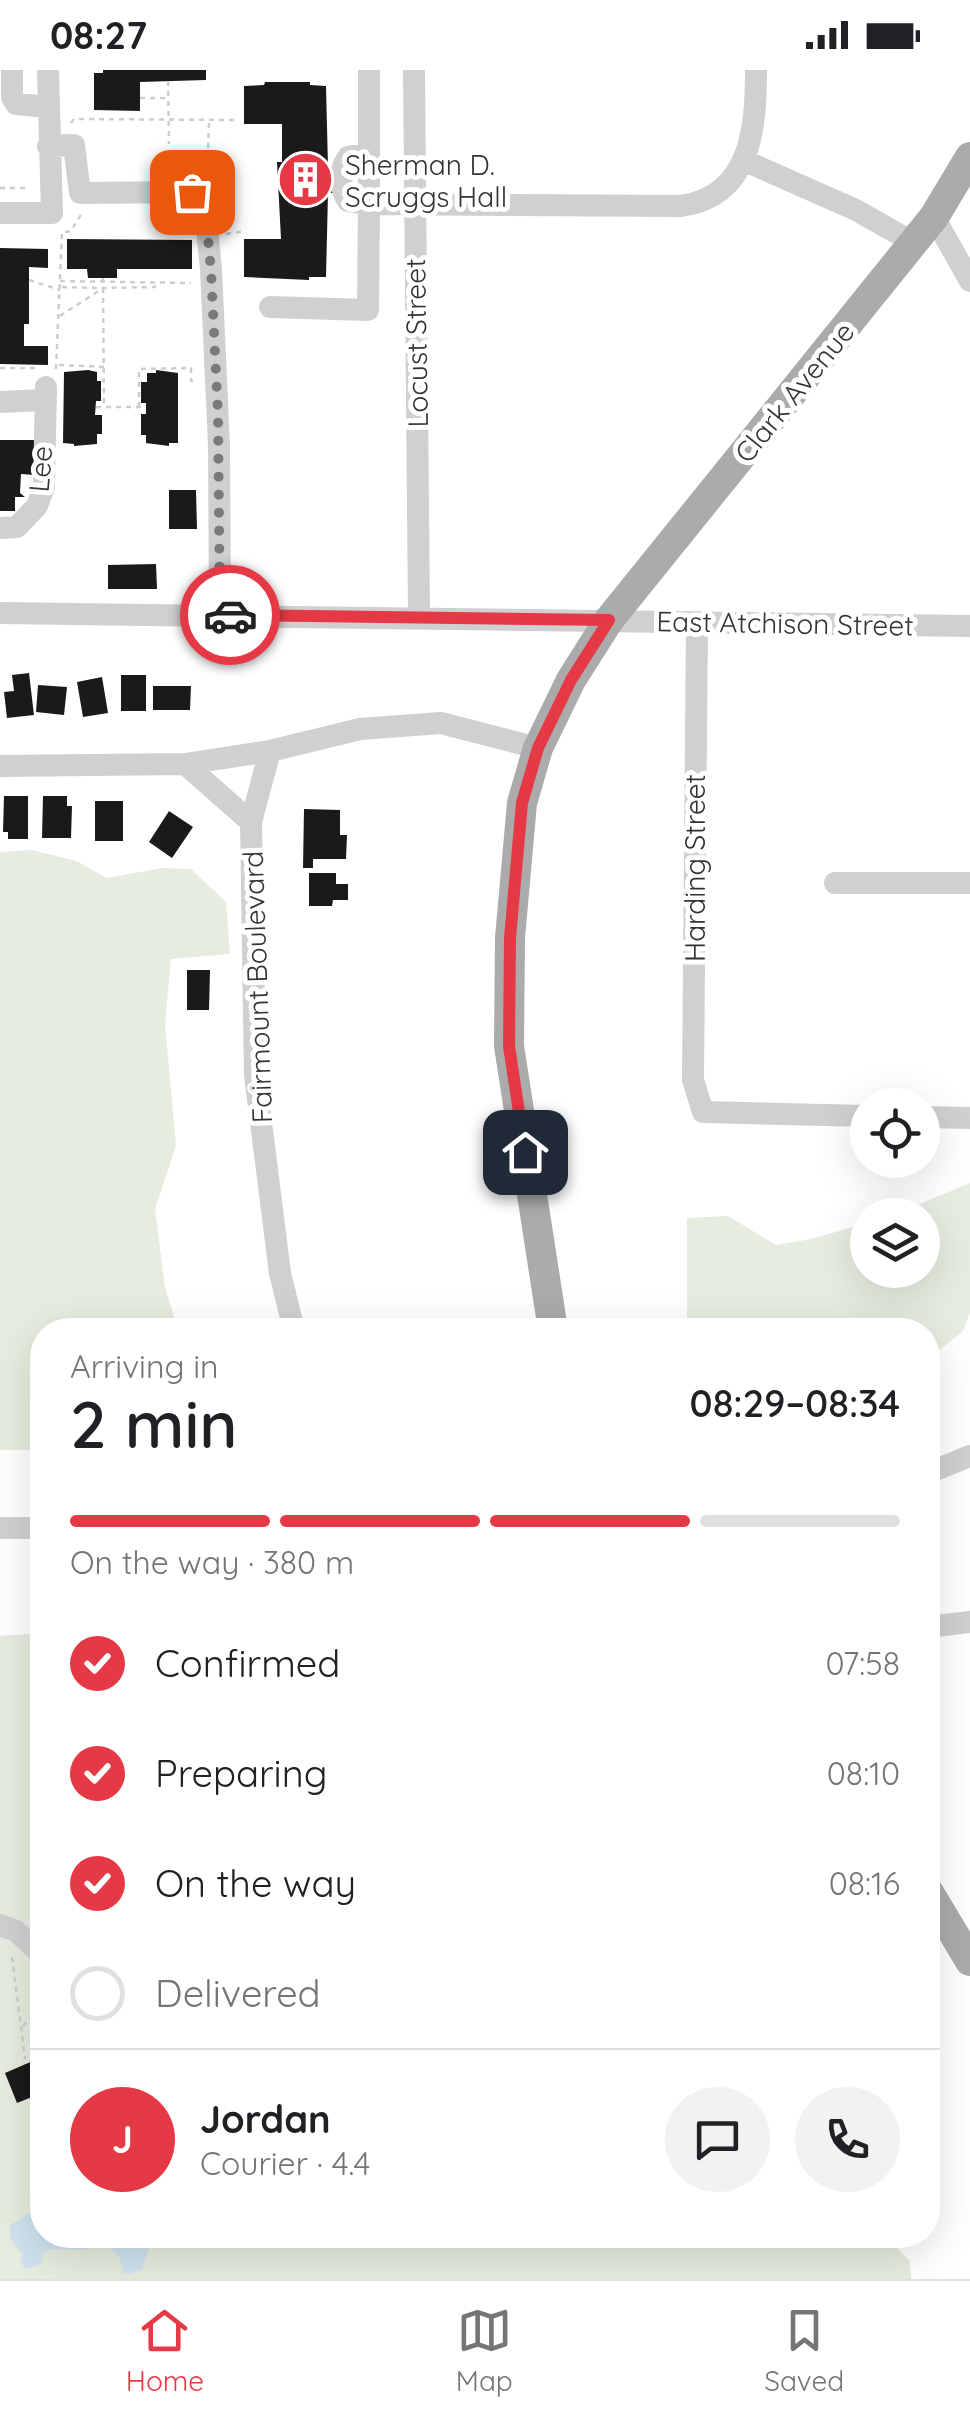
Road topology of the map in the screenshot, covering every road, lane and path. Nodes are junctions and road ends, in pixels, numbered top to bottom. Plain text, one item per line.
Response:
1 (12, 70) edge
2 (48, 70) edge
3 (369, 70) edge
4 (414, 70) edge
5 (756, 70) edge
6 (168, 81) dead end
7 (140, 98) dead end
8 (168, 98) junction
9 (48, 107) junction
10 (169, 120) junction
11 (238, 120) dead end
12 (169, 144) dead end
13 (54, 146) junction
14 (970, 157) edge
15 (743, 160) junction
16 (0, 188) edge
17 (40, 188) dead end
18 (88, 193) junction
19 (414, 203) junction
20 (369, 204) junction
21 (0, 213) edge
22 (934, 217) junction
23 (57, 223) junction
24 (245, 232) dead end
25 (218, 236) dead end
26 (914, 243) junction
27 (29, 280) dead end
28 (103, 280) junction
29 (970, 280) edge
30 (155, 282) junction
31 (195, 283) dead end
32 (60, 286) junction
33 (103, 288) junction
34 (270, 307) dead end
35 (59, 317) junction
36 (57, 365) junction
37 (106, 367) junction
38 (0, 368) edge
39 (218, 381) junction
40 (43, 385) junction
41 (0, 402) edge
42 (96, 407) dead end
43 (104, 407) junction
44 (139, 407) junction
45 (146, 407) dead end
46 (0, 528) edge
47 (0, 613) edge
48 (220, 615) junction
49 (420, 617) junction
50 (609, 620) junction
51 (697, 622) junction
52 (970, 626) edge
53 (538, 748) junction
54 (270, 751) junction
55 (185, 764) junction
56 (0, 766) edge
57 (251, 822) junction
58 (835, 883) dead end
59 (970, 883) edge
60 (850, 1116) edge
61 (940, 1117) edge
62 (970, 1118) edge
63 (291, 1318) edge
64 (550, 1318) edge
65 (970, 1456) edge
66 (940, 1468) edge
67 (0, 1528) edge
68 (30, 1528) edge
69 (970, 1622) edge
70 (940, 1626) edge
71 (940, 1912) edge
72 (0, 1925) edge
73 (30, 1943) edge
74 (11, 1948) dead end
75 (970, 1961) edge
76 (30, 2019) edge
77 (22, 2027) junction
78 (25, 2059) dead end

1 - 9 street
2 - 9 street
3 - 20 street
4 - 19 street, Locust Street
5 - 15 street
6 - 8 path
7 - 8 path
8 - 10 path
9 - 13 street
10 - 11 path
10 - 12 path
10 - 13 path
13 - 18 street
13 - 23 street
14 - 22 main road, Clark Avenue
15 - 19 street
15 - 26 street
16 - 17 path
18 - 23 path
18 - 39 street
19 - 20 street
19 - 49 street, Locust Street
20 - 34 street
21 - 23 street
22 - 26 main road, Clark Avenue
22 - 29 street
23 - 32 path
24 - 25 path
26 - 50 main road, Clark Avenue
27 - 32 path
28 - 30 path
28 - 32 path
28 - 33 path
30 - 31 path
30 - 33 path
32 - 33 path
32 - 35 path
33 - 35 path
33 - 37 path
35 - 36 path
36 - 37 path
36 - 40 path
37 - 43 path
38 - 40 path
39 - 44 path
39 - 48 street
40 - 41 street
40 - 46 street, Lee
42 - 43 path
43 - 44 path
44 - 45 path
47 - 48 street, East Atchison Street
48 - 49 street, East Atchison Street
49 - 50 street, East Atchison Street
50 - 51 street, East Atchison Street
50 - 53 main road, Clark Avenue
51 - 52 street, East Atchison Street
51 - 60 street, Harding Street
53 - 54 street
53 - 64 main road, Clark Avenue
54 - 55 street
54 - 57 street, Fairmount Boulevard
55 - 56 street
55 - 57 street, Fairmount Boulevard
57 - 63 street, Fairmount Boulevard
58 - 59 street
61 - 62 street
65 - 66 street
67 - 68 street
69 - 70 street
71 - 75 main road
72 - 73 street
74 - 77 path
76 - 77 path
77 - 78 path

